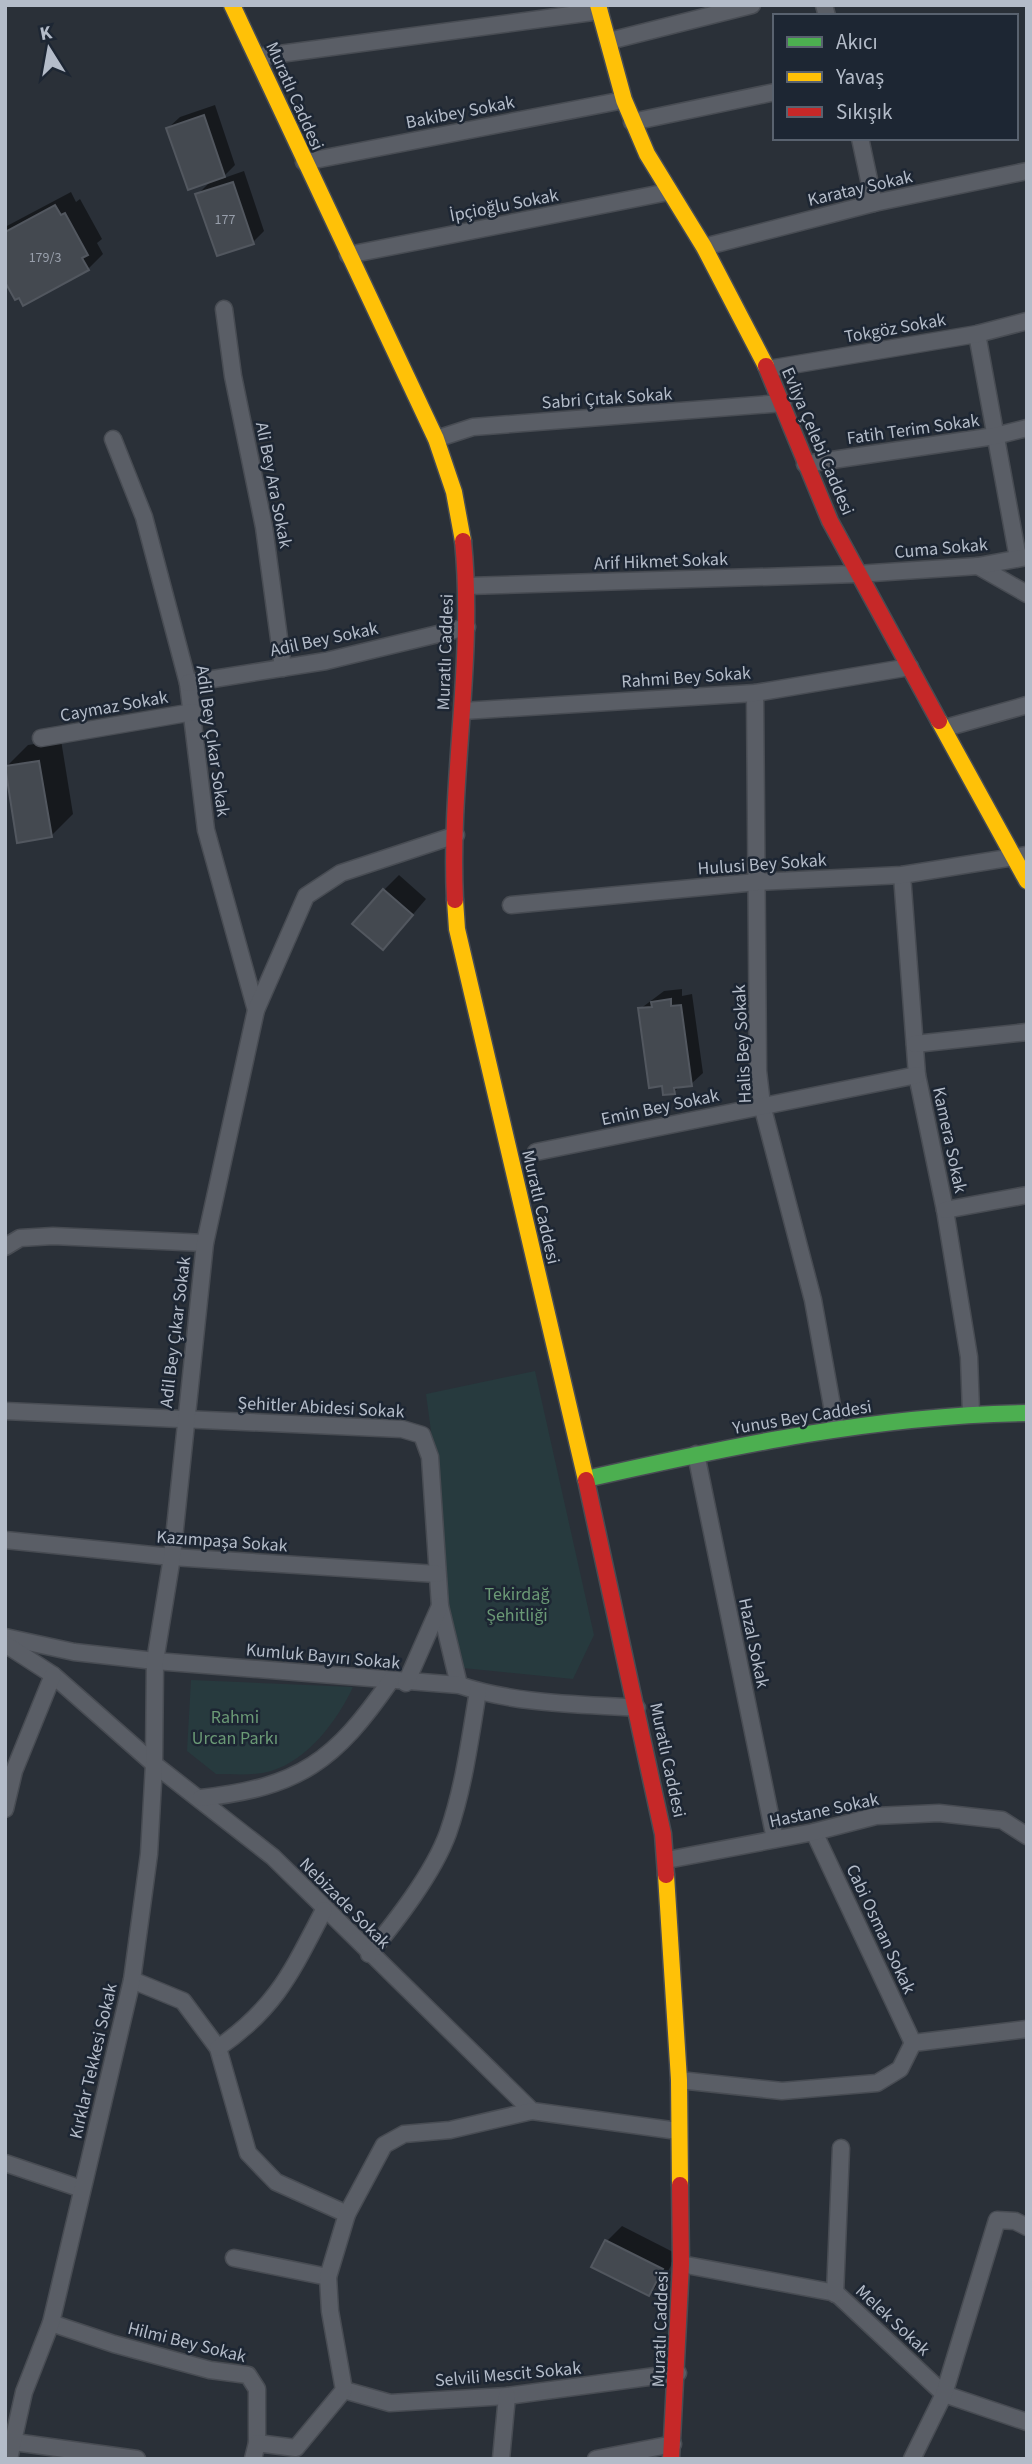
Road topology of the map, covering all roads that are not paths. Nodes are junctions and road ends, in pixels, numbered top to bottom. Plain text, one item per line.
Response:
1 (232, 5) edge
2 (752, 5) edge
3 (599, 8) edge
4 (610, 41) junction
5 (257, 57) junction
6 (773, 92) edge
7 (624, 100) junction
8 (632, 122) junction
9 (860, 140) edge
10 (304, 162) junction
11 (1027, 171) edge
12 (668, 192) junction
13 (874, 203) junction
14 (704, 247) junction
15 (348, 255) junction
16 (224, 309) dead end
17 (1027, 321) edge
18 (977, 334) junction
19 (768, 369) junction
20 (783, 403) junction
21 (1027, 428) edge
22 (995, 436) junction
23 (113, 439) dead end
24 (436, 439) junction
25 (805, 464) junction
26 (1023, 557) edge
27 (978, 565) junction
28 (857, 573) junction
29 (467, 586) junction
30 (1027, 594) edge
31 (467, 627) junction
32 (909, 667) junction
33 (283, 668) junction
34 (188, 683) junction
35 (755, 692) junction
36 (1027, 705) edge
37 (463, 711) junction
38 (193, 712) junction
39 (945, 728) junction
40 (41, 738) dead end
41 (456, 835) junction
42 (1021, 857) edge
43 (902, 875) junction
44 (1027, 881) edge
45 (757, 882) junction
46 (511, 905) dead end
47 (256, 1010) junction
48 (1027, 1032) edge
49 (915, 1044) junction
50 (917, 1074) junction
51 (762, 1105) junction
52 (536, 1152) dead end
53 (1027, 1195) edge
54 (945, 1210) junction
55 (205, 1243) junction
56 (5, 1247) edge
57 (5, 1411) edge
58 (971, 1412) junction
59 (1027, 1413) edge
60 (184, 1419) junction
61 (836, 1429) junction
62 (696, 1454) junction
63 (586, 1479) junction
64 (5, 1539) edge
65 (172, 1557) junction
66 (437, 1574) junction
67 (440, 1606) junction
68 (5, 1637) edge
69 (5, 1643) edge
70 (155, 1661) junction
71 (53, 1675) junction
72 (398, 1682) junction
73 (459, 1685) junction
74 (478, 1691) junction
75 (637, 1707) junction
76 (154, 1764) junction
77 (10, 1769) edge
78 (201, 1798) junction
79 (5, 1809) edge
80 (814, 1832) junction
81 (1027, 1836) edge
82 (775, 1839) junction
83 (667, 1860) junction
84 (324, 1910) junction
85 (369, 1954) junction
86 (132, 1980) junction
87 (1027, 2029) edge
88 (913, 2043) junction
89 (218, 2048) junction
90 (679, 2080) junction
91 (532, 2111) junction
92 (678, 2131) junction
93 (841, 2148) dead end
94 (5, 2162) edge
95 (82, 2189) junction
96 (347, 2214) junction
97 (1027, 2227) edge
98 (234, 2258) dead end
99 (681, 2264) junction
100 (328, 2277) junction
101 (835, 2294) junction
102 (51, 2323) junction
103 (678, 2373) junction
104 (344, 2390) junction
105 (944, 2394) junction
106 (507, 2396) junction
107 (1027, 2422) edge
108 (14, 2442) junction
109 (255, 2451) edge
110 (672, 2451) edge
111 (9, 2459) edge
112 (137, 2459) edge
113 (501, 2459) edge
114 (596, 2459) edge
115 (912, 2459) edge

1 - 5 main road, Muratlı Caddesi
2 - 4 street
3 - 4 main road, Evliya Çelebi Caddesi
3 - 5 street
4 - 7 main road, Evliya Çelebi Caddesi
5 - 10 main road, Muratlı Caddesi
6 - 8 street
7 - 8 main road, Evliya Çelebi Caddesi
7 - 10 street, Bakibey Sokak
8 - 12 main road, Evliya Çelebi Caddesi
9 - 13 street
10 - 15 main road, Muratlı Caddesi
11 - 13 street, Karatay Sokak
12 - 14 main road, Evliya Çelebi Caddesi
12 - 15 street, İpçioğlu Sokak
13 - 14 street, Karatay Sokak
14 - 19 main road, Evliya Çelebi Caddesi
15 - 24 main road, Muratlı Caddesi
16 - 33 street, Ali Bey Ara Sokak
17 - 18 street, Tokgöz Sokak
18 - 19 street, Tokgöz Sokak
18 - 22 street
19 - 20 main road, Evliya Çelebi Caddesi
20 - 24 street, Sabri Çıtak Sokak
20 - 25 main road, Evliya Çelebi Caddesi
21 - 22 street, Fatih Terim Sokak
22 - 25 street, Fatih Terim Sokak
22 - 26 street
23 - 34 street, Adil Bey Çıkar Sokak
24 - 29 main road, Muratlı Caddesi
25 - 28 main road, Evliya Çelebi Caddesi
26 - 27 street, Cuma Sokak
27 - 28 street, Cuma Sokak
27 - 30 street
28 - 29 street, Arif Hikmet Sokak
28 - 32 main road, Evliya Çelebi Caddesi
29 - 31 main road, Muratlı Caddesi
31 - 33 street, Adil Bey Sokak
31 - 37 main road, Muratlı Caddesi
32 - 35 street, Rahmi Bey Sokak
32 - 39 main road, Evliya Çelebi Caddesi
33 - 34 street, Adil Bey Sokak
34 - 38 street, Adil Bey Çıkar Sokak
35 - 37 street, Rahmi Bey Sokak
35 - 45 street, Halis Bey Sokak
36 - 39 street
37 - 41 main road, Muratlı Caddesi
38 - 40 street, Caymaz Sokak
38 - 47 street, Adil Bey Çıkar Sokak
39 - 42 main road, Evliya Çelebi Caddesi
41 - 47 street, Adil Bey Çıkar Sokak
41 - 63 main road, Muratlı Caddesi
42 - 43 street, Hulusi Bey Sokak
42 - 44 main road, Evliya Çelebi Caddesi
43 - 45 street, Hulusi Bey Sokak
43 - 49 street, Kamera Sokak
45 - 46 street, Hulusi Bey Sokak
45 - 51 street, Halis Bey Sokak
47 - 55 street, Adil Bey Çıkar Sokak
48 - 49 street
49 - 50 street, Kamera Sokak
50 - 51 street, Emin Bey Sokak
50 - 54 street, Kamera Sokak
51 - 52 street, Emin Bey Sokak
51 - 61 street, Halis Bey Sokak
53 - 54 street
54 - 58 street, Kamera Sokak
55 - 56 street
55 - 60 street, Adil Bey Çıkar Sokak
57 - 60 street, Şehitler Abidesi Sokak
58 - 59 main road, Yunus Bey Caddesi
58 - 61 main road, Yunus Bey Caddesi
60 - 65 street, Adil Bey Çıkar Sokak
60 - 66 street, Şehitler Abidesi Sokak
61 - 62 main road, Yunus Bey Caddesi
62 - 63 main road, Yunus Bey Caddesi
62 - 82 street, Hazal Sokak
63 - 75 main road, Muratlı Caddesi
64 - 65 street, Kazımpaşa Sokak
65 - 66 street, Kazımpaşa Sokak
65 - 70 street, Adil Bey Çıkar Sokak
66 - 67 street, Şehitler Abidesi Sokak
67 - 72 street
67 - 73 street, Şehitler Abidesi Sokak
68 - 70 street, Kumluk Bayırı Sokak
69 - 71 street, Nebizade Sokak
70 - 72 street, Kumluk Bayırı Sokak
70 - 76 street, Kırklar Tekkesi Sokak
71 - 76 street, Nebizade Sokak
71 - 77 street
72 - 73 street, Kumluk Bayırı Sokak
72 - 78 street
73 - 74 street, Kumluk Bayırı Sokak
74 - 75 street, Kumluk Bayırı Sokak
74 - 85 street
75 - 83 main road, Muratlı Caddesi
76 - 78 street, Nebizade Sokak
76 - 86 street, Kırklar Tekkesi Sokak
77 - 79 street
78 - 84 street, Nebizade Sokak
80 - 81 street, Hastane Sokak
80 - 82 street, Hastane Sokak
80 - 88 street, Cabi Osman Sokak
82 - 83 street, Hastane Sokak
83 - 90 main road, Muratlı Caddesi
84 - 85 street, Nebizade Sokak
84 - 89 street
85 - 91 street, Nebizade Sokak
86 - 89 street
86 - 95 street, Kırklar Tekkesi Sokak
87 - 88 street
88 - 90 street
89 - 96 street
90 - 92 main road, Muratlı Caddesi
91 - 92 street
91 - 96 street
92 - 99 main road, Muratlı Caddesi
93 - 101 street
94 - 95 street
95 - 102 street, Kırklar Tekkesi Sokak
96 - 100 street
97 - 105 street
98 - 100 street
99 - 101 street, Melek Sokak
99 - 103 main road, Muratlı Caddesi
100 - 104 street
101 - 105 street, Melek Sokak
102 - 108 street, Kırklar Tekkesi Sokak
102 - 109 street, Hilmi Bey Sokak
103 - 106 street, Selvili Mescit Sokak
103 - 110 main road, Muratlı Caddesi
104 - 106 street, Selvili Mescit Sokak
104 - 109 street
105 - 107 street, Melek Sokak
105 - 115 street
106 - 113 street
108 - 111 street, Kırklar Tekkesi Sokak
108 - 112 street
110 - 114 street

